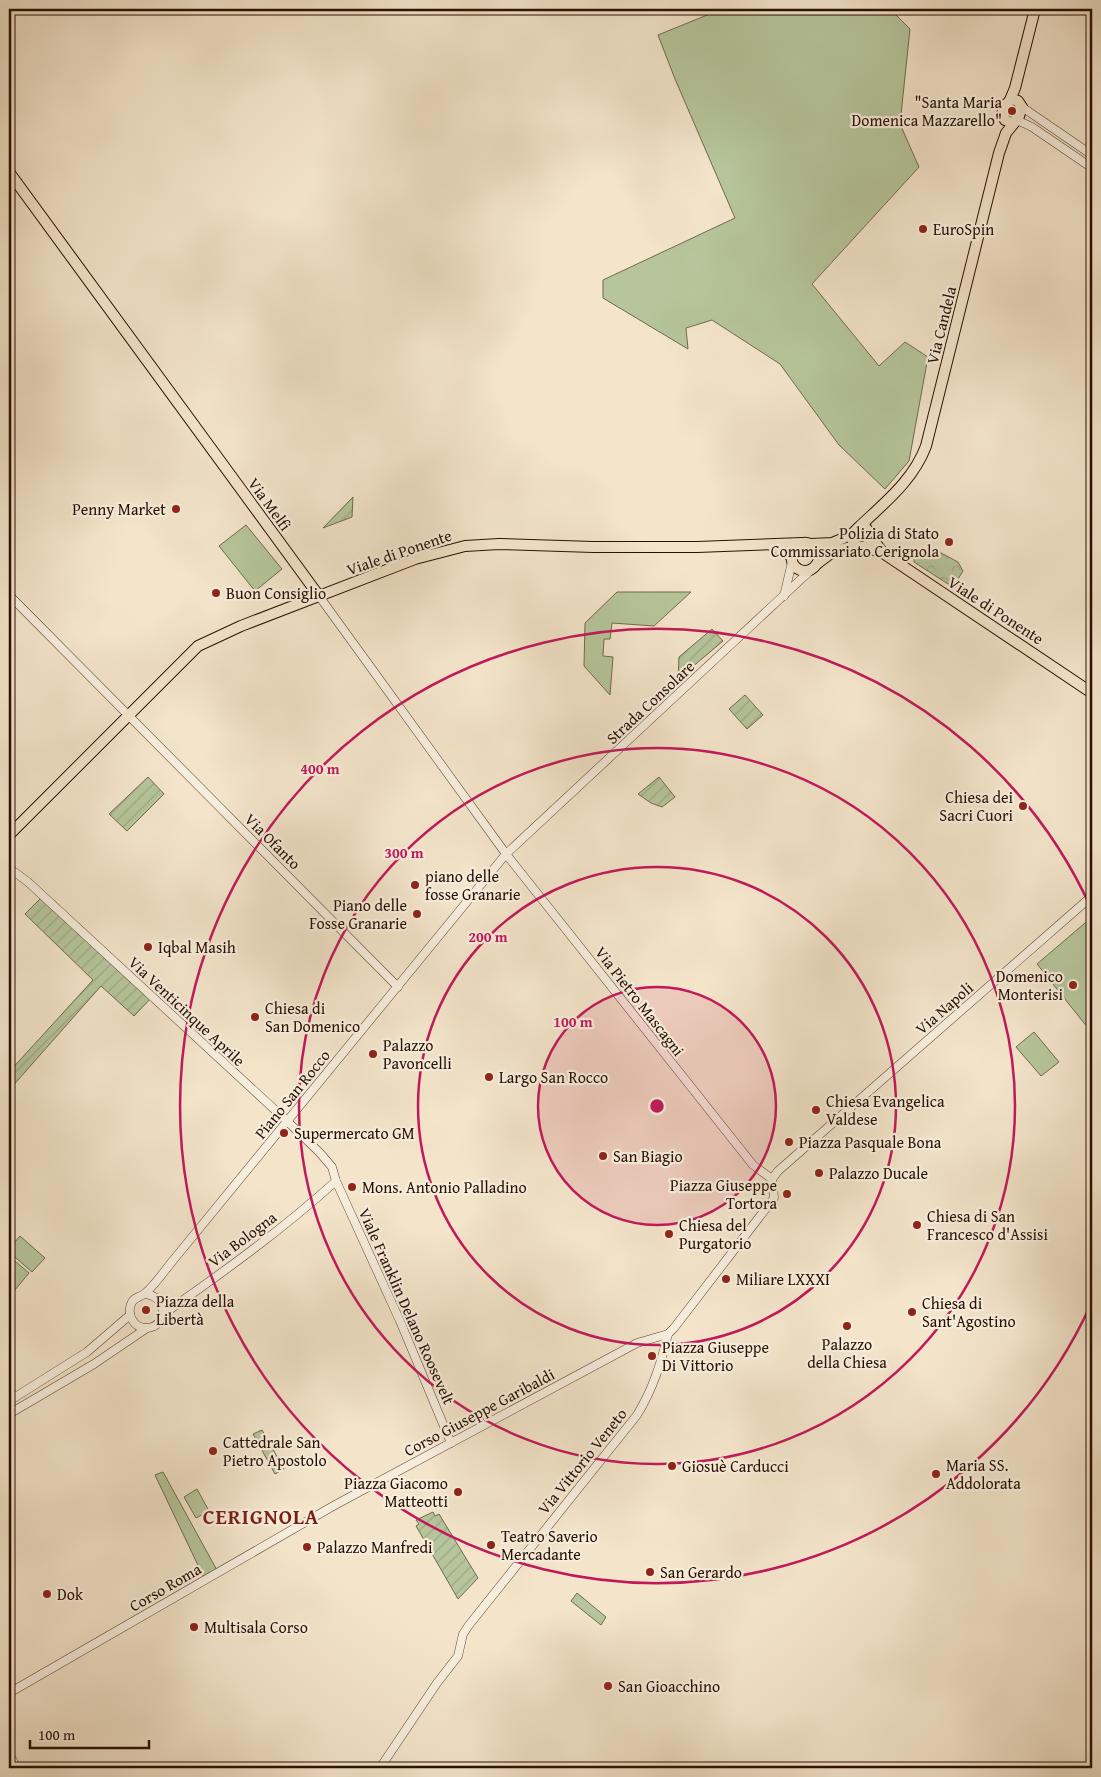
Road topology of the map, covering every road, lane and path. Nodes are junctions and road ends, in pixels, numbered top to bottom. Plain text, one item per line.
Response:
1 (1035, 9) edge
2 (1017, 103) junction
3 (1012, 121) junction
4 (1092, 155) edge
5 (1092, 168) edge
6 (9, 172) edge
7 (877, 510) junction
8 (854, 531) junction
9 (871, 534) junction
10 (806, 543) junction
11 (768, 544) junction
12 (859, 546) junction
13 (883, 553) junction
14 (792, 559) junction
15 (815, 566) junction
16 (9, 595) edge
17 (319, 596) junction
18 (784, 596) junction
19 (1092, 693) edge
20 (128, 714) junction
21 (9, 835) edge
22 (506, 854) junction
23 (9, 868) edge
24 (1092, 896) edge
25 (398, 987) junction
26 (287, 1121) junction
27 (772, 1179) junction
28 (336, 1181) junction
29 (144, 1294) junction
30 (130, 1315) junction
31 (162, 1315) junction
32 (147, 1328) junction
33 (668, 1334) junction
34 (9, 1401) edge
35 (9, 1414) edge
36 (451, 1443) junction
37 (335, 1505) joint
38 (9, 1693) edge
39 (9, 1754) edge
40 (17, 1768) edge
41 (380, 1768) edge

1 - 2 main road, Via Candela
2 - 3 main road, Via Candela
2 - 3 main road, Via Candela
2 - 4 street
3 - 5 street
3 - 7 main road, Via Candela
6 - 17 main road, Via Melfi
7 - 8 main road, Via Candela
7 - 9 main road, Via Candela
8 - 9 main road
8 - 10 main road, Viale di Ponente
8 - 12 main road
9 - 12 main road
9 - 13 main road, Viale di Ponente
10 - 11 main road, Viale di Ponente
10 - 14 main road
10 - 15 main road
11 - 14 main road
11 - 17 main road, Viale di Ponente
12 - 13 main road, Viale di Ponente
12 - 15 main road
13 - 19 main road, Viale di Ponente
14 - 15 main road
14 - 18 street
15 - 18 street, Strada Consolare
16 - 20 street, Via Ofanto
17 - 20 main road, Viale di Ponente
17 - 22 street, Via Melfi
18 - 22 street, Strada Consolare
20 - 21 main road, Viale di Ponente
20 - 25 street, Via Ofanto
22 - 25 street, Piano San Rocco
22 - 27 street, Via Pietro Mascagni
23 - 26 street, Via Venticinque Aprile
24 - 27 street, Via Napoli
25 - 26 street, Piano San Rocco
26 - 28 street, Via Venticinque Aprile
26 - 29 street, Piano San Rocco
27 - 33 street
28 - 31 street, Via Bologna
28 - 36 street, Viale Franklin Delano Roosevelt
29 - 30 street
29 - 31 street
30 - 32 street
30 - 34 street
31 - 32 street
32 - 35 street
33 - 36 street, Corso Giuseppe Garibaldi
33 - 41 street, Via Vittorio Veneto
36 - 37 street, Corso Giuseppe Garibaldi
37 - 38 street, Corso Roma
39 - 40 street

